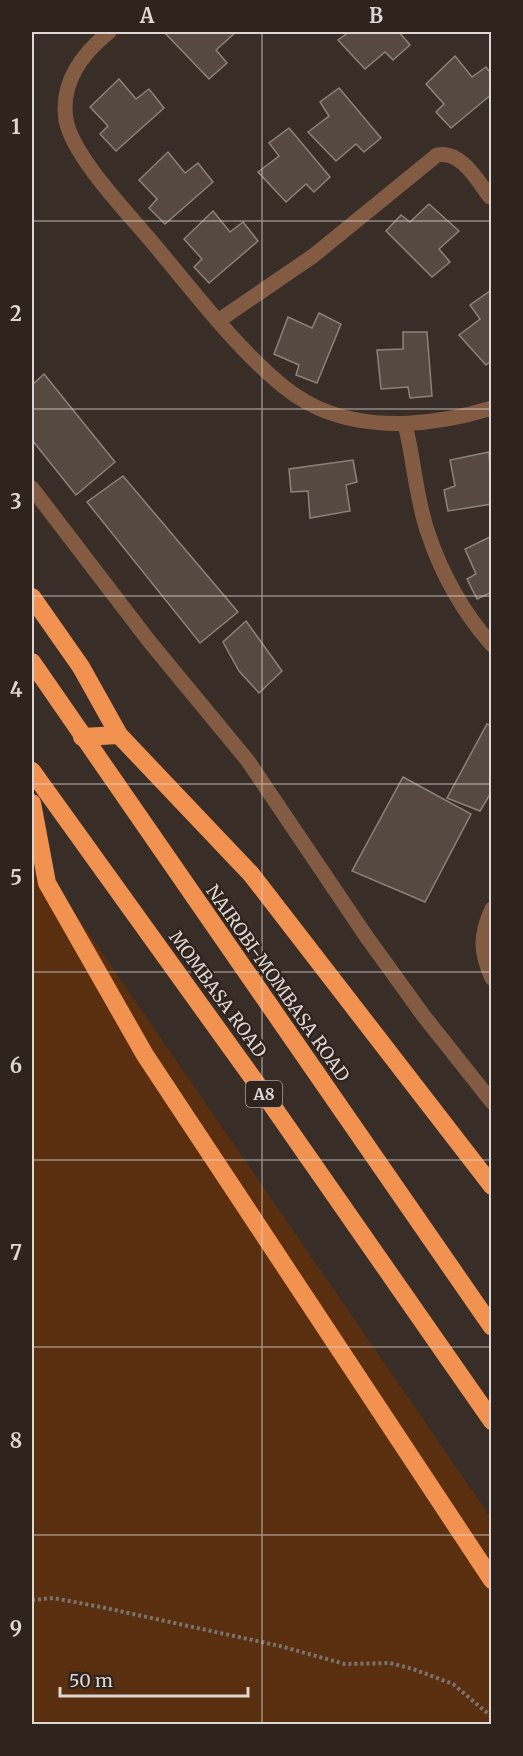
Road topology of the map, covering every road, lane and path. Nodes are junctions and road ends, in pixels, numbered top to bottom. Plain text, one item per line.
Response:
1 (109, 32) edge
2 (490, 197) edge
3 (218, 321) junction
4 (492, 408) edge
5 (405, 424) junction
6 (32, 488) edge
7 (32, 597) edge
8 (492, 645) edge
9 (32, 662) edge
10 (118, 735) junction
11 (82, 737) junction
12 (32, 771) edge
13 (32, 803) edge
14 (492, 909) edge
15 (492, 978) edge
16 (492, 1102) edge
17 (492, 1186) edge
18 (492, 1327) edge
19 (492, 1421) edge
20 (492, 1580) edge
21 (32, 1600) edge
22 (492, 1717) edge

1 - 3 street
2 - 3 street
3 - 5 street
4 - 5 street
5 - 8 street
6 - 16 street
7 - 10 highway
9 - 11 highway, NAIROBI-MOMBASA ROAD
10 - 11 highway
10 - 17 highway
11 - 18 highway, NAIROBI-MOMBASA ROAD
12 - 19 highway, MOMBASA ROAD / A8
13 - 20 highway
14 - 15 street
21 - 22 path

